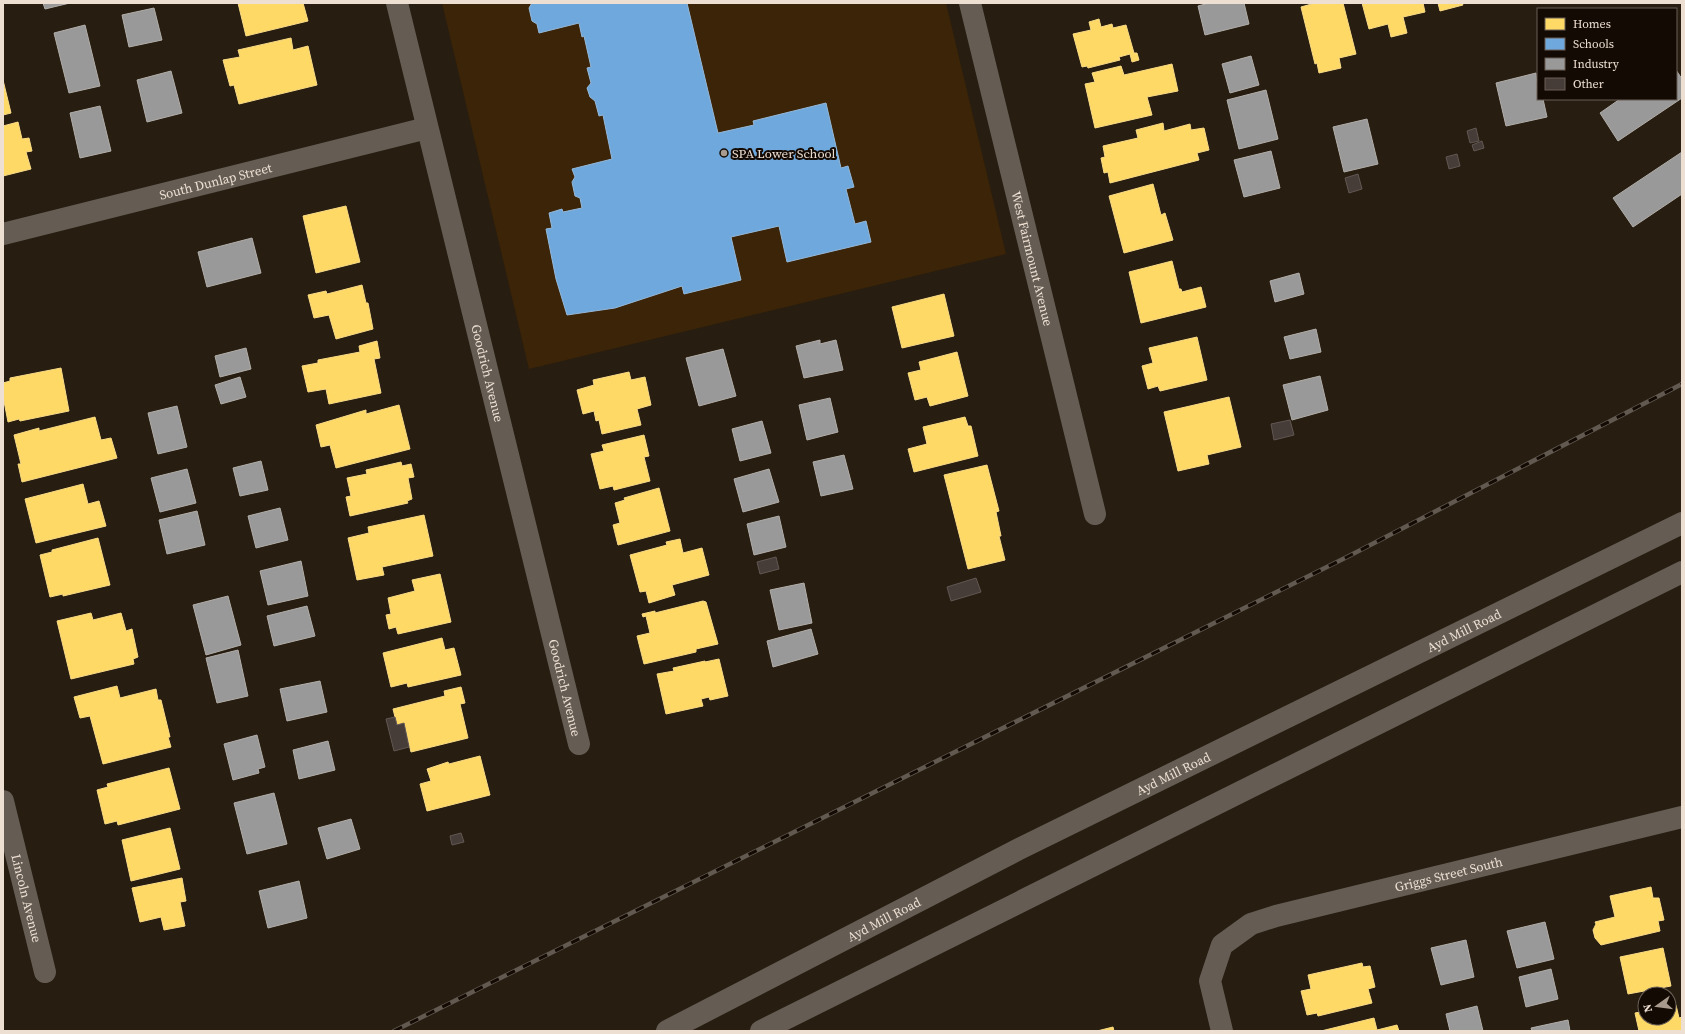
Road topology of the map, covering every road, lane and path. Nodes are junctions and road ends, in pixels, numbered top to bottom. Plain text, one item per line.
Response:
1 (397, 3) edge
2 (970, 3) edge
3 (428, 128) junction
4 (3, 234) edge
5 (1095, 514) dead end
6 (1682, 523) edge
7 (1682, 572) edge
8 (579, 744) dead end
9 (3, 801) edge
10 (1682, 817) edge
11 (45, 972) dead end
12 (667, 1031) edge
13 (761, 1031) edge
14 (1222, 1031) edge

1 - 3 street, Goodrich Avenue
2 - 5 street, West Fairmount Avenue
3 - 4 street, South Dunlap Street
3 - 8 street, Goodrich Avenue
6 - 12 street, Ayd Mill Road
7 - 13 street
9 - 11 street, Lincoln Avenue
10 - 14 street, Griggs Street South

